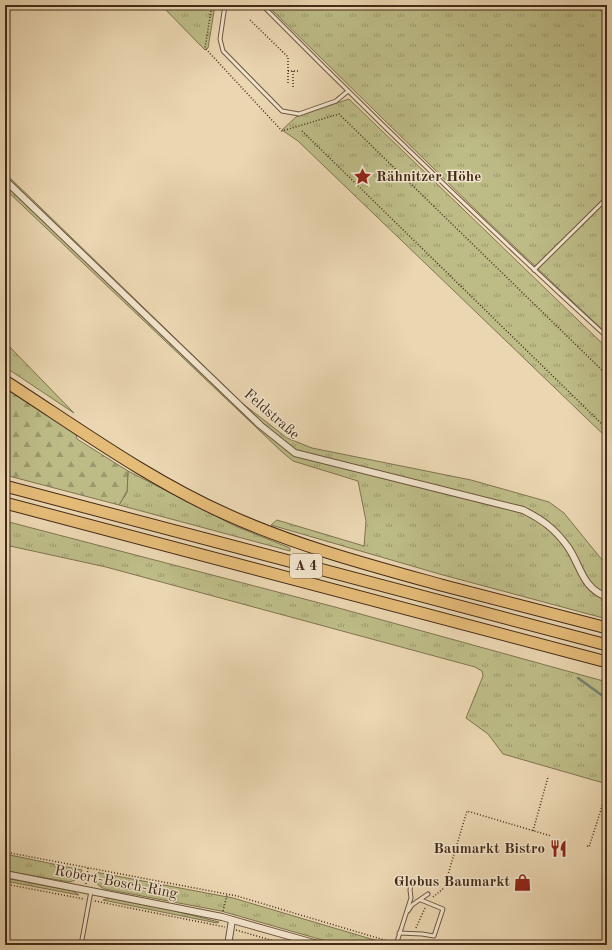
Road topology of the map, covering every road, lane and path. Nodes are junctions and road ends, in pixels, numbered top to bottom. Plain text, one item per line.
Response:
1 (212, 5) edge
2 (225, 5) edge
3 (262, 5) edge
4 (250, 20) dead end
5 (288, 71) junction
6 (293, 71) junction
7 (300, 71) dead end
8 (288, 85) dead end
9 (293, 87) dead end
10 (348, 92) junction
11 (302, 131) dead end
12 (5, 180) edge
13 (607, 198) edge
14 (534, 270) junction
15 (607, 337) edge
16 (607, 375) edge
17 (5, 381) edge
18 (607, 429) edge
19 (5, 486) edge
20 (5, 503) edge
21 (607, 597) edge
22 (607, 628) edge
23 (607, 645) edge
24 (607, 662) edge
25 (548, 777) dead end
26 (606, 794) dead end
27 (533, 831) junction
28 (551, 836) dead end
29 (587, 846) dead end
30 (5, 852) edge
31 (88, 868) junction
32 (5, 874) edge
33 (5, 884) edge
34 (411, 885) dead end
35 (88, 890) junction
36 (227, 894) junction
37 (428, 894) dead end
38 (421, 900) junction
39 (428, 902) junction
40 (406, 914) junction
41 (222, 917) junction
42 (232, 920) junction
43 (231, 928) junction
44 (399, 932) junction
45 (414, 933) junction
46 (396, 944) edge
47 (81, 945) edge
48 (228, 945) edge
49 (288, 945) edge
50 (321, 945) edge
51 (410, 945) edge

1 - 16 path
2 - 10 lane
3 - 10 lane
4 - 5 path
5 - 6 path
5 - 8 path
6 - 7 path
6 - 9 path
10 - 14 lane
11 - 18 path
12 - 21 street, Feldstraße
13 - 14 lane
14 - 15 lane
17 - 22 highway
19 - 23 highway, A 4
20 - 24 highway, A 4
25 - 27 path
26 - 29 path
27 - 28 path
27 - 39 path
30 - 31 path
31 - 35 path
31 - 36 path
32 - 35 street, Robert-Bosch-Ring
33 - 43 path
34 - 40 lane
35 - 41 street, Robert-Bosch-Ring
35 - 47 lane
36 - 41 path
36 - 46 path
37 - 38 lane
38 - 39 lane
38 - 40 lane
39 - 45 path
39 - 45 lane
40 - 44 lane
41 - 42 street, Robert-Bosch-Ring
42 - 43 street
42 - 50 street, Robert-Bosch-Ring
43 - 48 street
43 - 49 path
44 - 45 lane
44 - 46 lane
45 - 51 path

